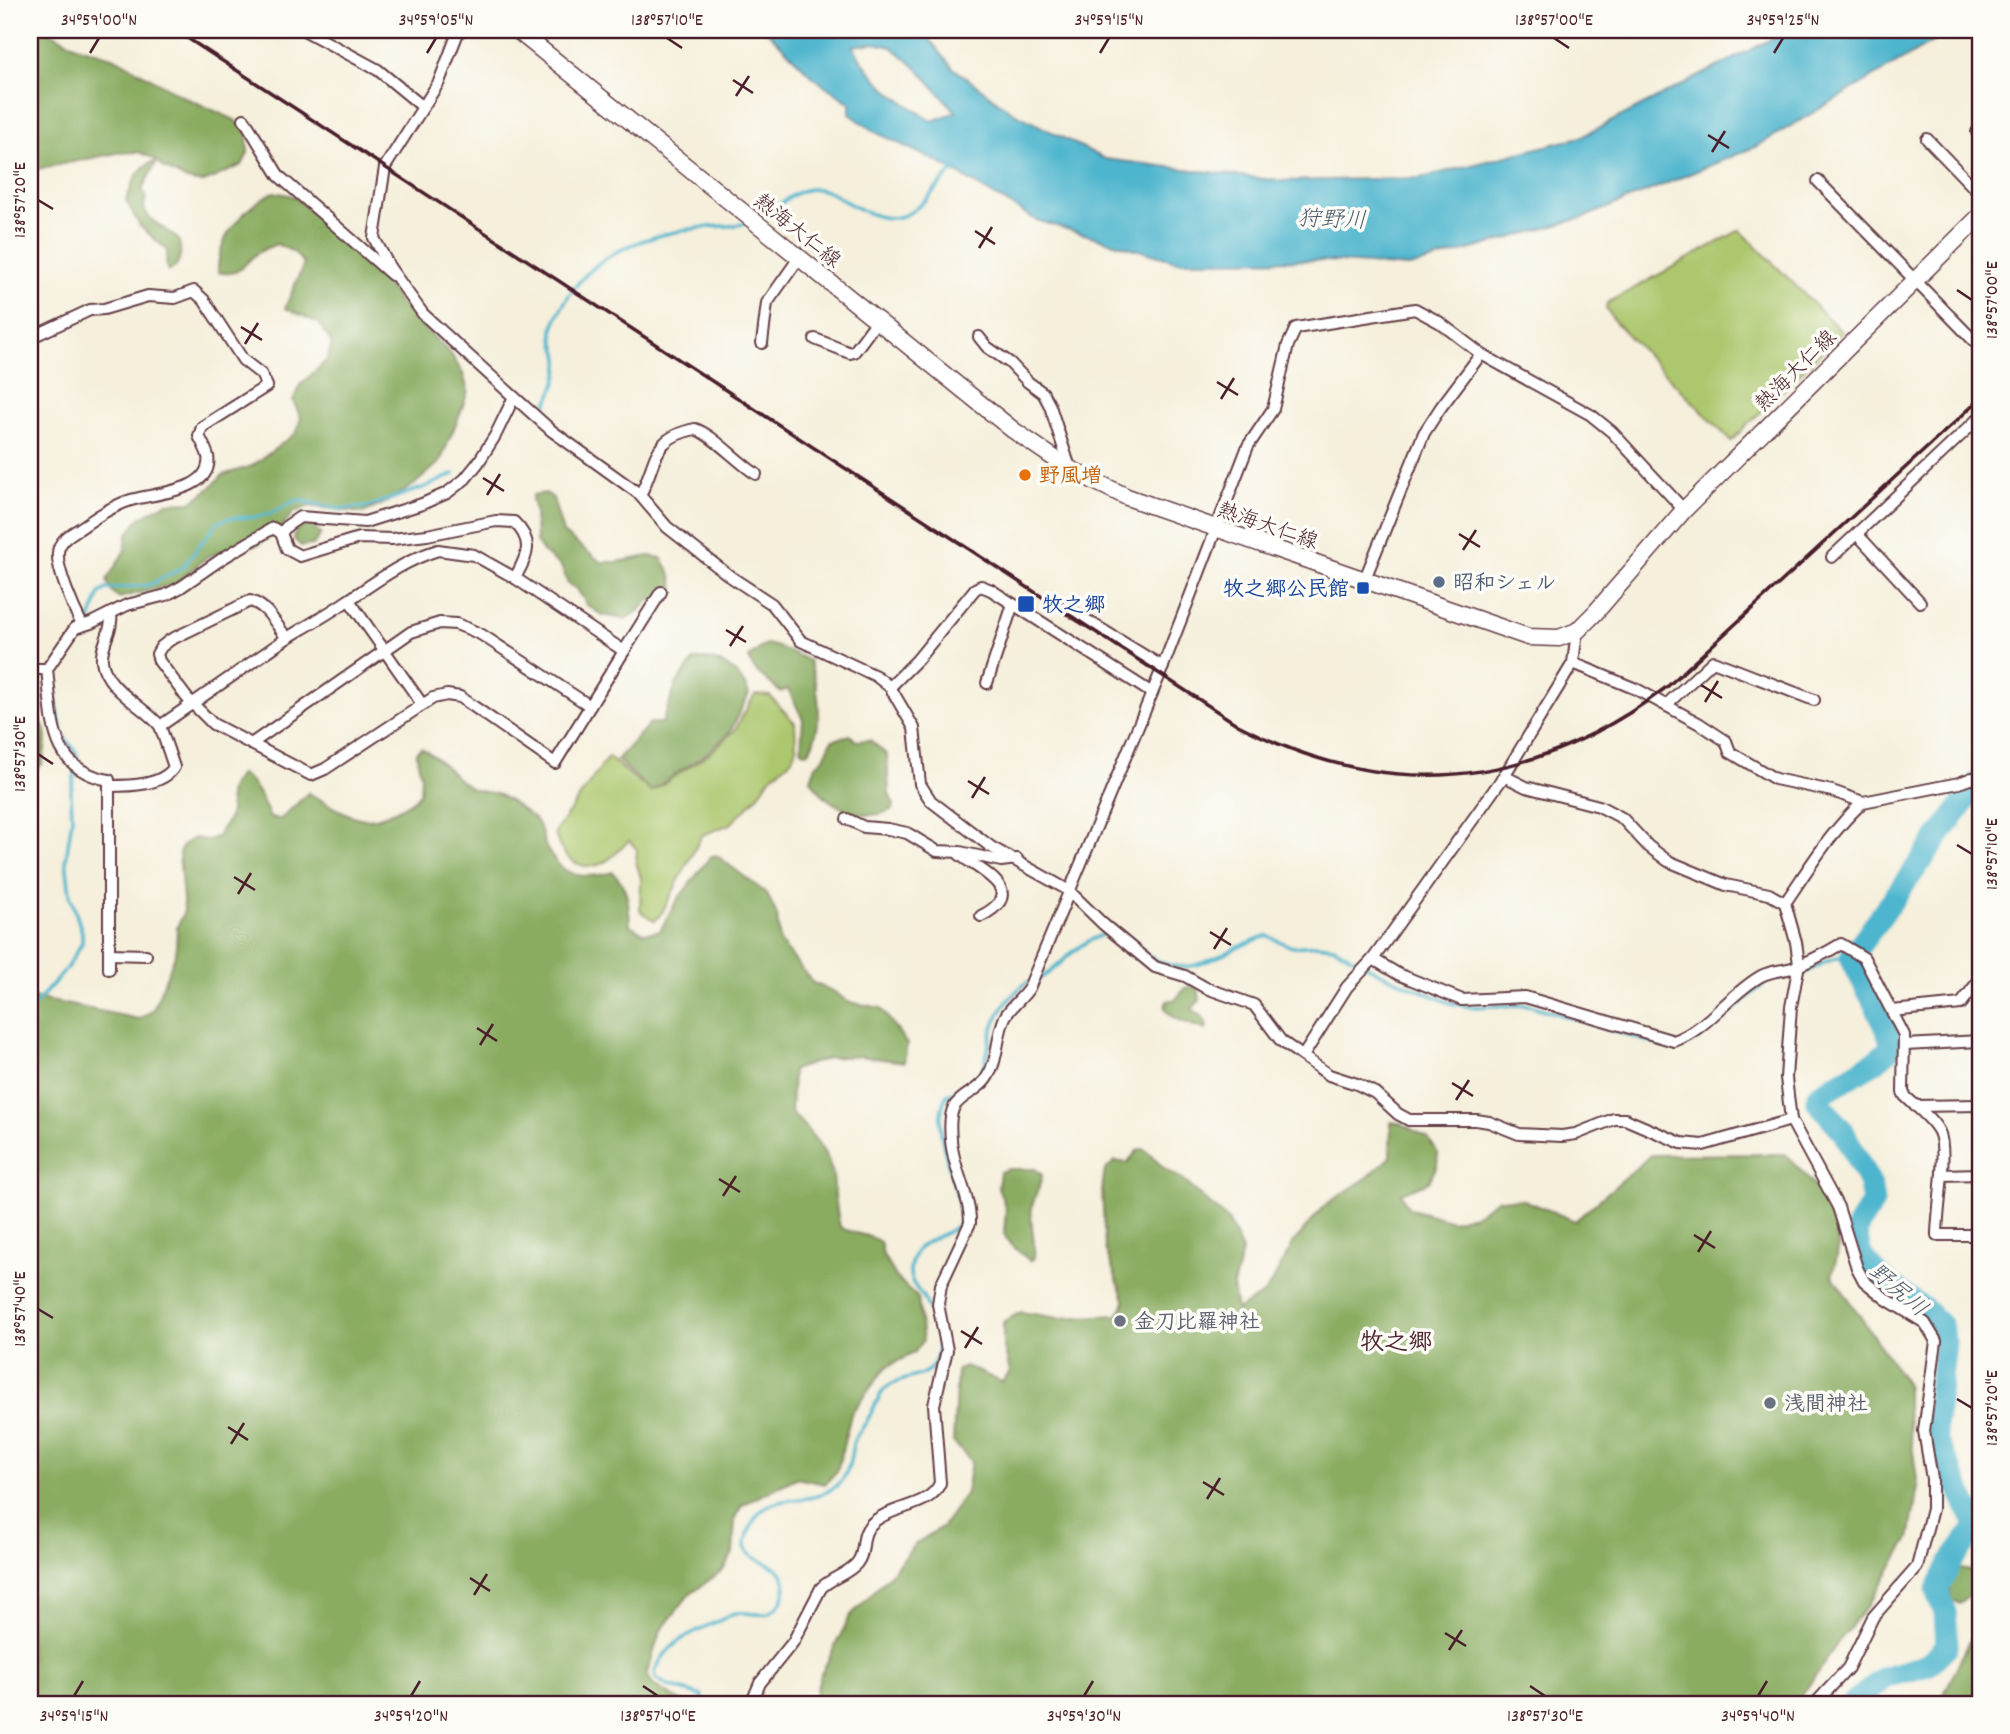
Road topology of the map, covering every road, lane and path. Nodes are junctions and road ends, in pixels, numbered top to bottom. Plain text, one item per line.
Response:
1 (304, 30) edge
2 (458, 30) edge
3 (517, 30) edge
4 (423, 107) junction
5 (244, 119) dead end
6 (1927, 139) dead end
7 (1818, 181) dead end
8 (1980, 194) edge
9 (1980, 216) edge
10 (799, 258) junction
11 (397, 279) junction
12 (1915, 279) junction
13 (877, 321) junction
14 (979, 337) dead end
15 (30, 338) edge
16 (815, 339) dead end
17 (762, 343) dead end
18 (1980, 347) edge
19 (1481, 354) junction
20 (514, 397) junction
21 (1980, 417) edge
22 (1070, 469) junction
23 (756, 474) dead end
24 (640, 495) junction
25 (1684, 510) junction
26 (1215, 529) junction
27 (281, 534) junction
28 (1857, 534) junction
29 (1832, 557) dead end
30 (515, 578) junction
31 (1364, 581) junction
32 (661, 592) dead end
33 (349, 600) junction
34 (1920, 602) dead end
35 (1013, 604) junction
36 (1065, 607) dead end
37 (111, 613) junction
38 (82, 625) junction
39 (1577, 631) junction
40 (287, 638) junction
41 (384, 650) junction
42 (624, 652) junction
43 (1573, 663) junction
44 (1163, 667) junction
45 (30, 669) edge
46 (47, 669) junction
47 (987, 683) dead end
48 (890, 687) junction
49 (1152, 693) junction
50 (1814, 700) dead end
51 (194, 704) junction
52 (422, 704) junction
53 (1666, 705) junction
54 (590, 706) junction
55 (160, 726) junction
56 (251, 744) junction
57 (1504, 776) junction
58 (1976, 781) edge
59 (109, 786) junction
60 (1863, 802) junction
61 (846, 819) dead end
62 (957, 852) junction
63 (1017, 859) junction
64 (1068, 890) junction
65 (1785, 903) junction
66 (981, 916) dead end
67 (109, 954) junction
68 (146, 955) dead end
69 (1369, 963) junction
70 (1798, 967) junction
71 (109, 969) dead end
72 (1980, 979) edge
73 (1892, 1011) junction
74 (1980, 1041) edge
75 (1905, 1045) junction
76 (1304, 1056) junction
77 (1980, 1105) edge
78 (1915, 1106) junction
79 (1791, 1120) junction
80 (1980, 1174) edge
81 (1942, 1175) junction
82 (1980, 1235) edge
83 (751, 1704) edge
84 (1815, 1704) edge

1 - 4 street
2 - 4 street
3 - 10 main road, 熱海大仁線
4 - 11 street
5 - 11 street
6 - 8 street
7 - 12 street
9 - 12 main road, 熱海大仁線
10 - 13 main road, 熱海大仁線
10 - 17 street
11 - 20 street
12 - 18 street
12 - 25 main road, 熱海大仁線
13 - 16 street
13 - 22 main road, 熱海大仁線
14 - 22 street
15 - 38 street
19 - 25 street
19 - 26 street
19 - 31 street
20 - 24 street
20 - 27 street
21 - 28 street
22 - 26 main road, 熱海大仁線
23 - 24 street
24 - 48 street
25 - 39 main road, 熱海大仁線
26 - 31 main road, 熱海大仁線
26 - 44 street
27 - 30 street
27 - 37 street
28 - 29 street
28 - 34 street
30 - 33 street
30 - 42 street
31 - 39 main road, 熱海大仁線
32 - 42 street
33 - 40 street
33 - 41 street
35 - 47 street
35 - 48 street
35 - 49 street
36 - 44 street
37 - 38 street
37 - 55 street
38 - 46 street
39 - 43 street
40 - 51 street
40 - 51 street
41 - 52 street
41 - 54 street
41 - 56 street
42 - 54 street
43 - 53 street
43 - 57 street
44 - 49 street
45 - 46 street
46 - 59 street
48 - 63 street
49 - 64 street
50 - 53 street
51 - 55 street
51 - 56 street
52 - 54 street
52 - 56 street
53 - 60 street
55 - 59 street
57 - 65 street
57 - 69 street
58 - 60 street
59 - 67 street
60 - 65 street
61 - 62 street
62 - 63 street
62 - 66 street
63 - 64 street
64 - 76 street
64 - 83 street
65 - 70 street
67 - 68 street
67 - 71 street
69 - 70 street
69 - 76 street
70 - 73 street
70 - 79 street
72 - 73 street
73 - 75 street
74 - 75 street
75 - 78 street
76 - 79 street
77 - 78 street
78 - 81 street
79 - 84 street
80 - 81 street
81 - 82 street

